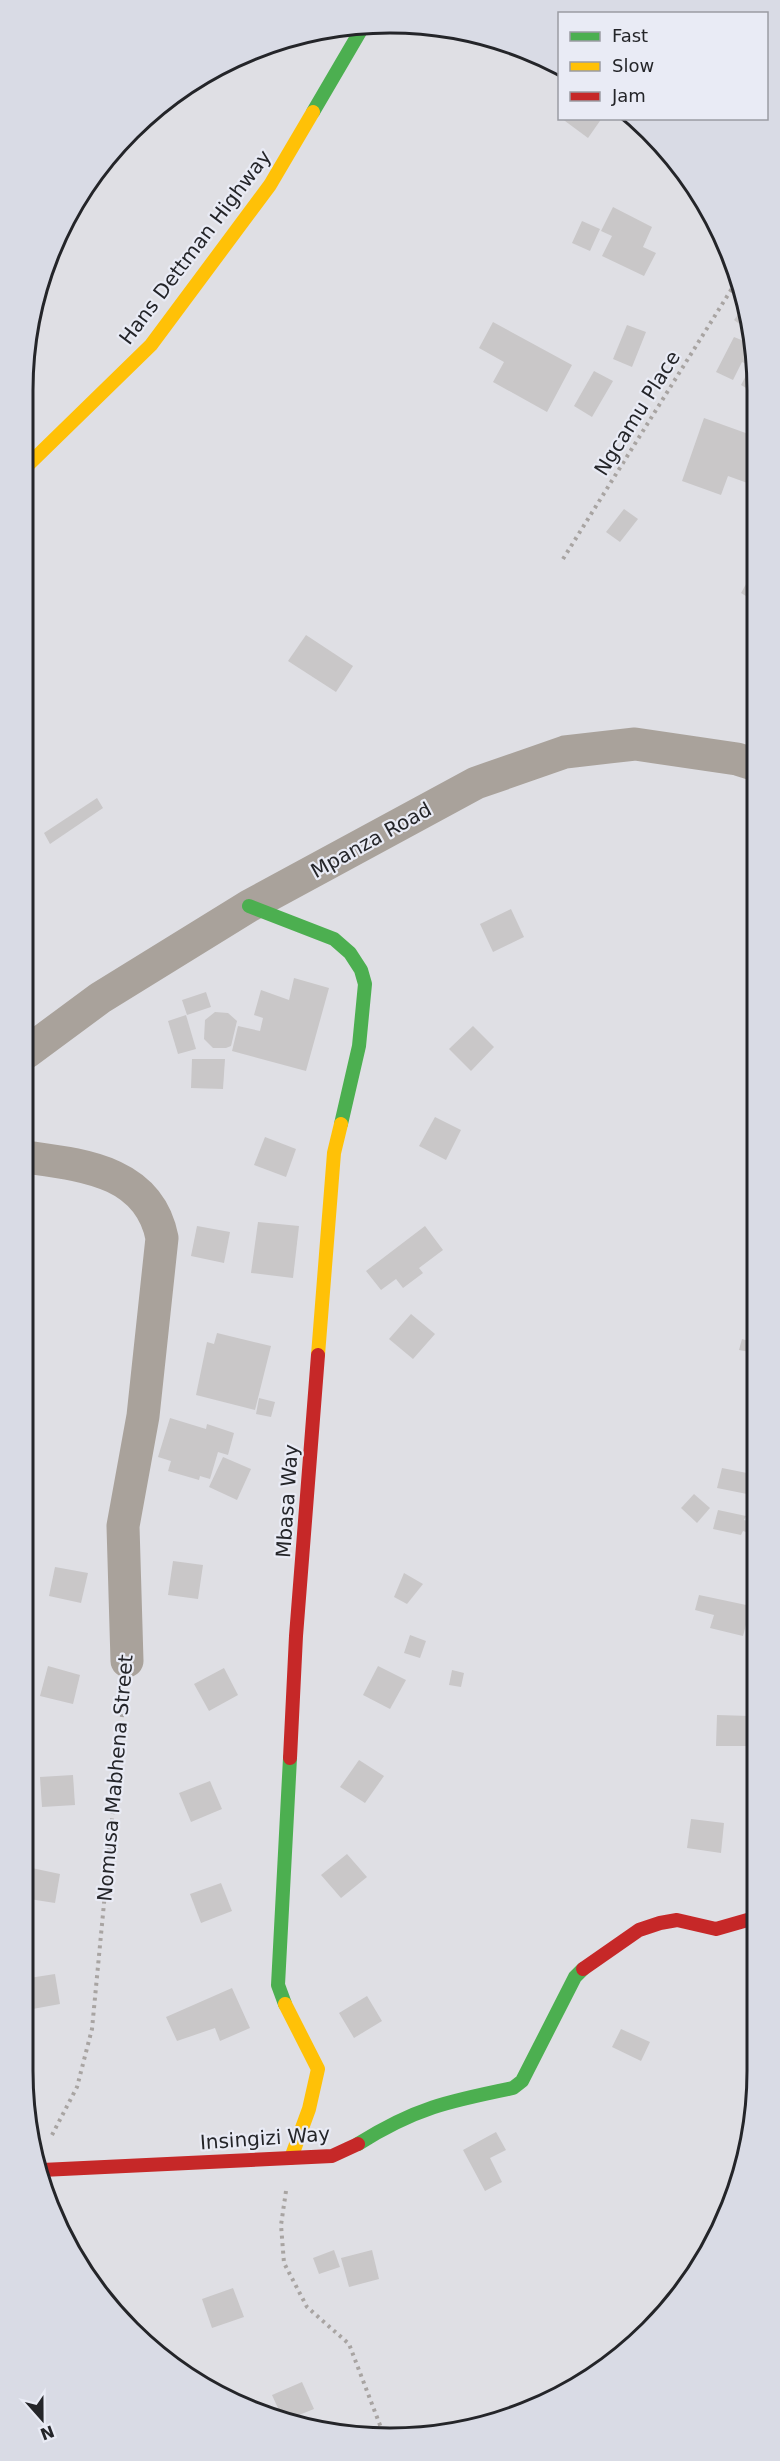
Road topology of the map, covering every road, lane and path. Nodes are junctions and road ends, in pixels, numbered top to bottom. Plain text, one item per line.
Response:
1 (358, 35) edge
2 (732, 288) edge
3 (33, 460) edge
4 (563, 559) dead end
5 (747, 762) edge
6 (249, 906) junction
7 (33, 1048) edge
8 (33, 1158) edge
9 (127, 1661) joint
10 (747, 1920) edge
11 (48, 2141) dead end
12 (291, 2158) junction
13 (47, 2170) edge
14 (381, 2428) edge

1 - 3 street, Hans Dettman Highway
2 - 4 path, Ngcamu Place
5 - 6 street, Mpanza Road
6 - 7 street, Mpanza Road
6 - 12 street, Mbasa Way
8 - 9 street, Nomusa Mabhena Street
9 - 11 path, Nomusa Mabhena Street
10 - 12 street, Insingizi Way
12 - 13 street, Insingizi Way
12 - 14 path

